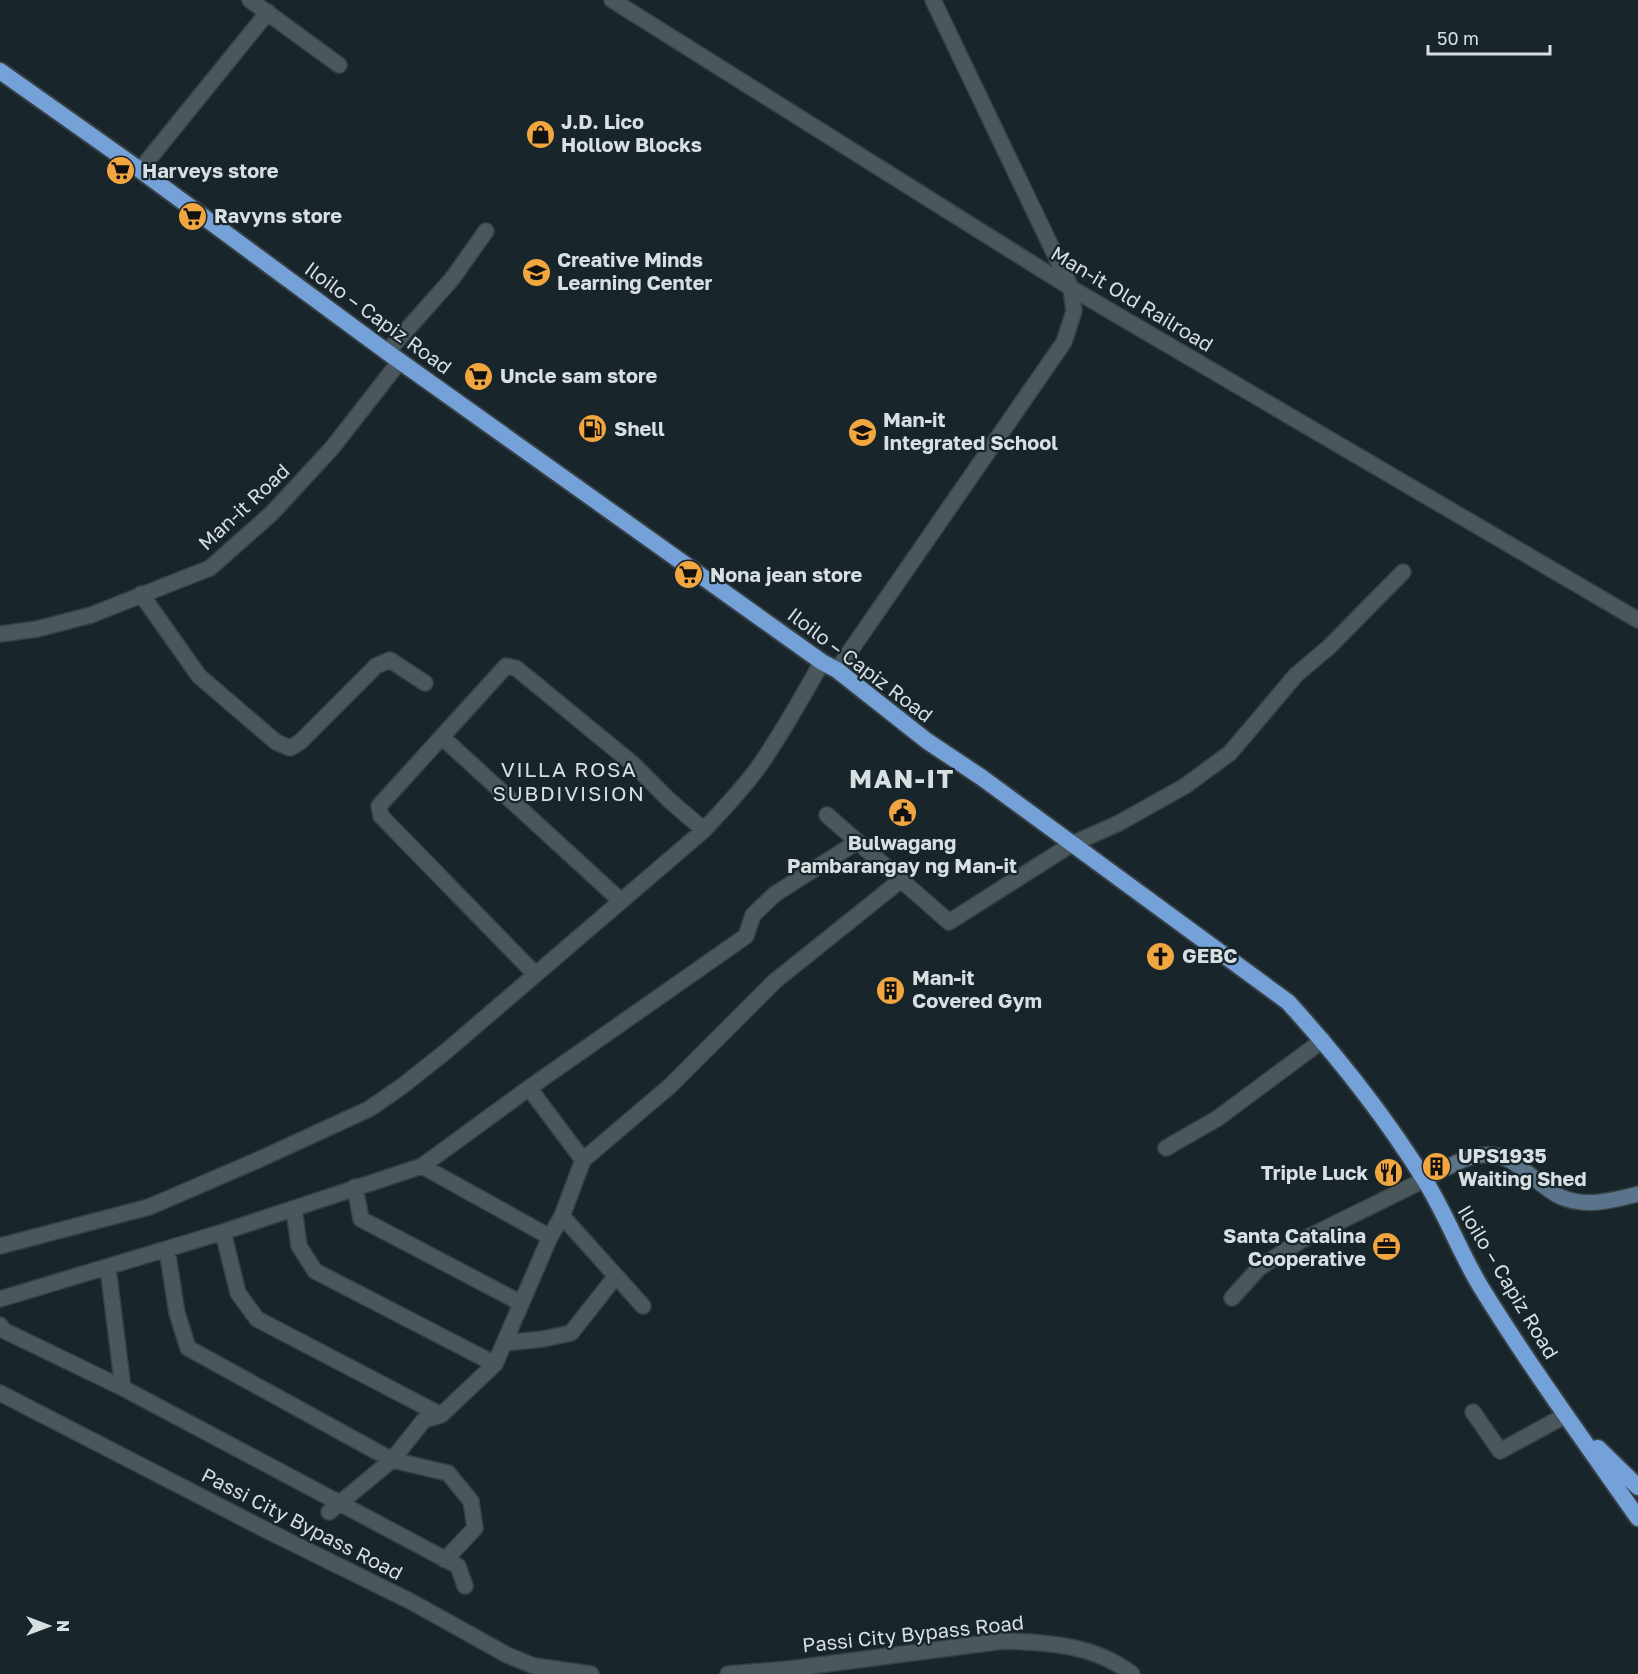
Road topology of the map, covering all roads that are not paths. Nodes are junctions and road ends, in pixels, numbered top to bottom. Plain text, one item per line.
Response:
1 (250, 0) edge
2 (612, 0) edge
3 (933, 0) edge
4 (268, 12) junction
5 (339, 65) dead end
6 (0, 71) edge
7 (140, 170) junction
8 (486, 231) dead end
9 (1071, 288) junction
10 (394, 356) junction
11 (1403, 572) dead end
12 (141, 594) junction
13 (1638, 620) edge
14 (0, 634) edge
15 (822, 662) junction
16 (837, 670) junction
17 (425, 683) dead end
18 (443, 738) junction
19 (827, 815) dead end
20 (704, 830) junction
21 (857, 842) junction
22 (1072, 844) junction
23 (902, 880) junction
24 (621, 901) junction
25 (535, 974) junction
26 (1323, 1040) junction
27 (529, 1088) junction
28 (1166, 1148) dead end
29 (583, 1160) junction
30 (422, 1166) junction
31 (1424, 1180) junction
32 (355, 1187) junction
33 (1638, 1194) edge
34 (294, 1209) junction
35 (562, 1216) junction
36 (223, 1232) junction
37 (550, 1237) junction
38 (0, 1246) edge
39 (167, 1250) junction
40 (108, 1268) junction
41 (616, 1276) junction
42 (1232, 1298) dead end
43 (0, 1299) edge
44 (521, 1303) junction
45 (643, 1306) dead end
46 (0, 1325) edge
47 (504, 1343) junction
48 (495, 1364) junction
49 (123, 1388) junction
50 (0, 1393) edge
51 (1473, 1412) dead end
52 (441, 1415) junction
53 (1566, 1415) junction
54 (392, 1460) junction
55 (1638, 1487) edge
56 (334, 1508) junction
57 (1638, 1518) edge
58 (445, 1560) junction
59 (465, 1586) dead end
60 (591, 1674) edge
61 (728, 1674) edge
62 (1132, 1674) edge

1 - 4 street
2 - 9 street, Man-it Old Railroad
3 - 9 street
4 - 5 street
4 - 7 street
6 - 7 highway, Iloilo – Capiz Road
7 - 10 highway, Iloilo – Capiz Road
8 - 10 street, Man-it Road
9 - 13 street, Man-it Old Railroad
9 - 16 street
10 - 12 street, Man-it Road
10 - 15 highway, Iloilo – Capiz Road
11 - 22 street
12 - 14 street, Man-it Road
12 - 17 street
15 - 16 highway, Iloilo – Capiz Road
15 - 20 street
16 - 22 highway, Iloilo – Capiz Road
18 - 20 street
18 - 24 street
18 - 25 street
19 - 21 street
20 - 24 street
21 - 23 street
21 - 27 street
22 - 23 street
22 - 26 highway, Iloilo – Capiz Road
23 - 29 street
24 - 25 street
25 - 38 street
26 - 28 street
26 - 31 highway, Iloilo – Capiz Road
27 - 29 street
27 - 30 street
29 - 35 street
30 - 32 street
30 - 37 street
31 - 33 main road
31 - 42 street
31 - 53 highway, Iloilo – Capiz Road
32 - 34 street
32 - 44 street
34 - 36 street
34 - 48 street
35 - 37 street
35 - 41 street
36 - 39 street
36 - 52 street
37 - 44 street
39 - 40 street
39 - 54 street
40 - 43 street
40 - 49 street
41 - 45 street
41 - 47 street
44 - 47 street
46 - 49 street
47 - 48 street
48 - 52 street
49 - 56 street
50 - 60 street, Passi City Bypass Road
51 - 53 street
52 - 54 street
53 - 55 highway
53 - 57 highway
54 - 56 street
54 - 58 street
56 - 58 street
58 - 59 street
61 - 62 street, Passi City Bypass Road

